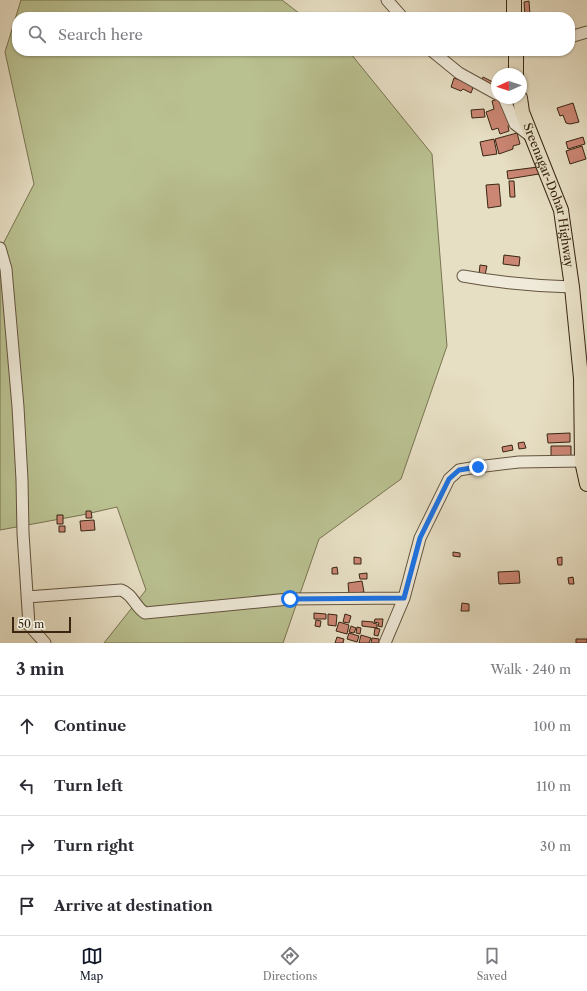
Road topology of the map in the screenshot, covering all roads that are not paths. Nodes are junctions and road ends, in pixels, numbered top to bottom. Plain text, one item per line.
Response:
1 (387, 0) edge
2 (514, 0) edge
3 (398, 12) edge
4 (514, 12) edge
5 (587, 32) edge
6 (575, 36) edge
7 (438, 56) edge
8 (516, 56) edge
9 (516, 68) edge
10 (491, 91) edge
11 (507, 104) edge
12 (521, 104) edge
13 (533, 138) junction
14 (0, 248) edge
15 (463, 276) dead end
16 (572, 287) junction
17 (584, 379) edge
18 (582, 462) junction
19 (587, 484) edge
20 (27, 597) junction
21 (404, 598) junction
22 (45, 643) edge
23 (386, 643) edge

1 - 3 street
2 - 4 main road
5 - 6 street
7 - 10 street
8 - 9 main road
11 - 13 street
12 - 13 main road, Sreenagar-Dohar Highway
13 - 16 main road, Sreenagar-Dohar Highway
14 - 20 street
15 - 16 street
16 - 17 main road, Sreenagar-Dohar Highway
17 - 18 main road, Sreenagar-Dohar Highway
18 - 19 main road, Sreenagar-Dohar Highway
18 - 21 street
20 - 21 street
20 - 22 street
21 - 23 street

